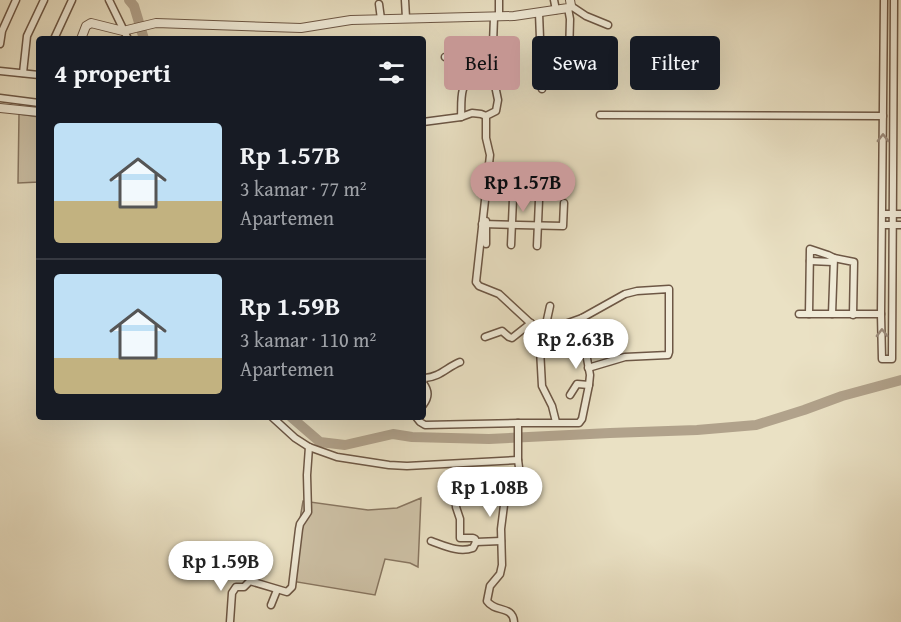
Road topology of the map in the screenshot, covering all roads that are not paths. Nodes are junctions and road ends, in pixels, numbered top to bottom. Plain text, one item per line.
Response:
1 (16, 0) edge
2 (44, 0) edge
3 (72, 0) edge
4 (109, 0) edge
5 (405, 0) edge
6 (499, 0) edge
7 (554, 0) edge
8 (884, 0) edge
9 (894, 0) edge
10 (378, 2) edge
11 (570, 5) edge
12 (556, 10) junction
13 (539, 13) junction
14 (497, 16) junction
15 (406, 18) junction
16 (381, 19) junction
17 (608, 25) dead end
18 (126, 34) edge
19 (55, 36) edge
20 (82, 36) edge
21 (495, 36) edge
22 (540, 36) edge
23 (570, 36) edge
24 (0, 44) edge
25 (0, 71) edge
26 (23, 73) junction
27 (36, 75) edge
28 (463, 90) edge
29 (496, 90) edge
30 (0, 98) edge
31 (36, 103) edge
32 (0, 108) edge
33 (894, 111) junction
34 (36, 112) edge
35 (883, 114) junction
36 (600, 115) dead end
37 (461, 117) junction
38 (486, 117) junction
39 (426, 122) edge
40 (487, 197) dead end
41 (513, 199) dead end
42 (538, 200) dead end
43 (564, 203) dead end
44 (883, 214) junction
45 (893, 214) junction
46 (901, 214) edge
47 (484, 224) junction
48 (512, 225) junction
49 (538, 225) junction
50 (883, 225) junction
51 (897, 225) edge
52 (486, 244) dead end
53 (511, 245) dead end
54 (537, 246) dead end
55 (833, 260) junction
56 (810, 261) junction
57 (550, 306) dead end
58 (799, 314) dead end
59 (809, 314) junction
60 (832, 314) junction
61 (881, 314) junction
62 (854, 315) junction
63 (582, 318) junction
64 (531, 323) junction
65 (542, 330) junction
66 (485, 337) dead end
67 (460, 362) dead end
68 (588, 368) junction
69 (426, 378) edge
70 (589, 385) junction
71 (426, 386) edge
72 (570, 395) dead end
73 (426, 401) edge
74 (275, 420) edge
75 (418, 420) edge
76 (556, 422) junction
77 (518, 426) junction
78 (309, 447) junction
79 (518, 460) junction
80 (450, 484) dead end
81 (430, 540) dead end
82 (501, 541) junction
83 (476, 542) junction
84 (278, 590) junction
85 (271, 605) dead end
86 (230, 622) edge
87 (514, 622) edge

1 - 24 street
2 - 26 street
3 - 19 street
4 - 18 street
5 - 15 street
6 - 14 street
7 - 12 street
8 - 35 street
9 - 33 street
10 - 16 street
11 - 12 street
11 - 17 street
11 - 23 street
12 - 13 street
13 - 14 street
13 - 22 street
14 - 15 street
14 - 21 street
15 - 16 street
16 - 18 street
18 - 20 street
25 - 26 street
26 - 27 street
28 - 37 street
29 - 38 street
30 - 31 street
32 - 34 street
33 - 35 street
33 - 45 street
35 - 36 street
44 -> 35 street
37 - 38 street
37 - 39 street
38 - 47 street
40 - 47 street
41 - 48 street
42 - 49 street
43 - 49 street
44 - 45 street
44 - 50 street
45 - 46 street
45 - 51 street
47 - 48 street
47 - 52 street
47 - 64 street
48 - 49 street
48 - 53 street
49 - 54 street
50 - 51 street
50 - 61 street
51 -> 61 street
55 - 56 street
55 - 56 street
55 - 60 street
55 - 62 street
56 - 59 street
57 - 65 street
58 - 59 street
59 - 60 street
60 - 62 street
61 - 62 street
63 - 65 street
63 - 68 street
63 - 68 street
64 - 65 street
64 - 66 street
65 - 76 street
67 - 69 street
68 - 70 street
70 - 72 street
70 - 76 street
71 - 73 street
74 - 78 street
75 - 77 street
76 - 77 street
77 - 79 street
78 - 79 street
78 - 84 street
79 - 82 street
80 - 83 street
81 - 83 street
82 - 83 street
82 - 87 street
84 - 85 street
84 - 86 street

